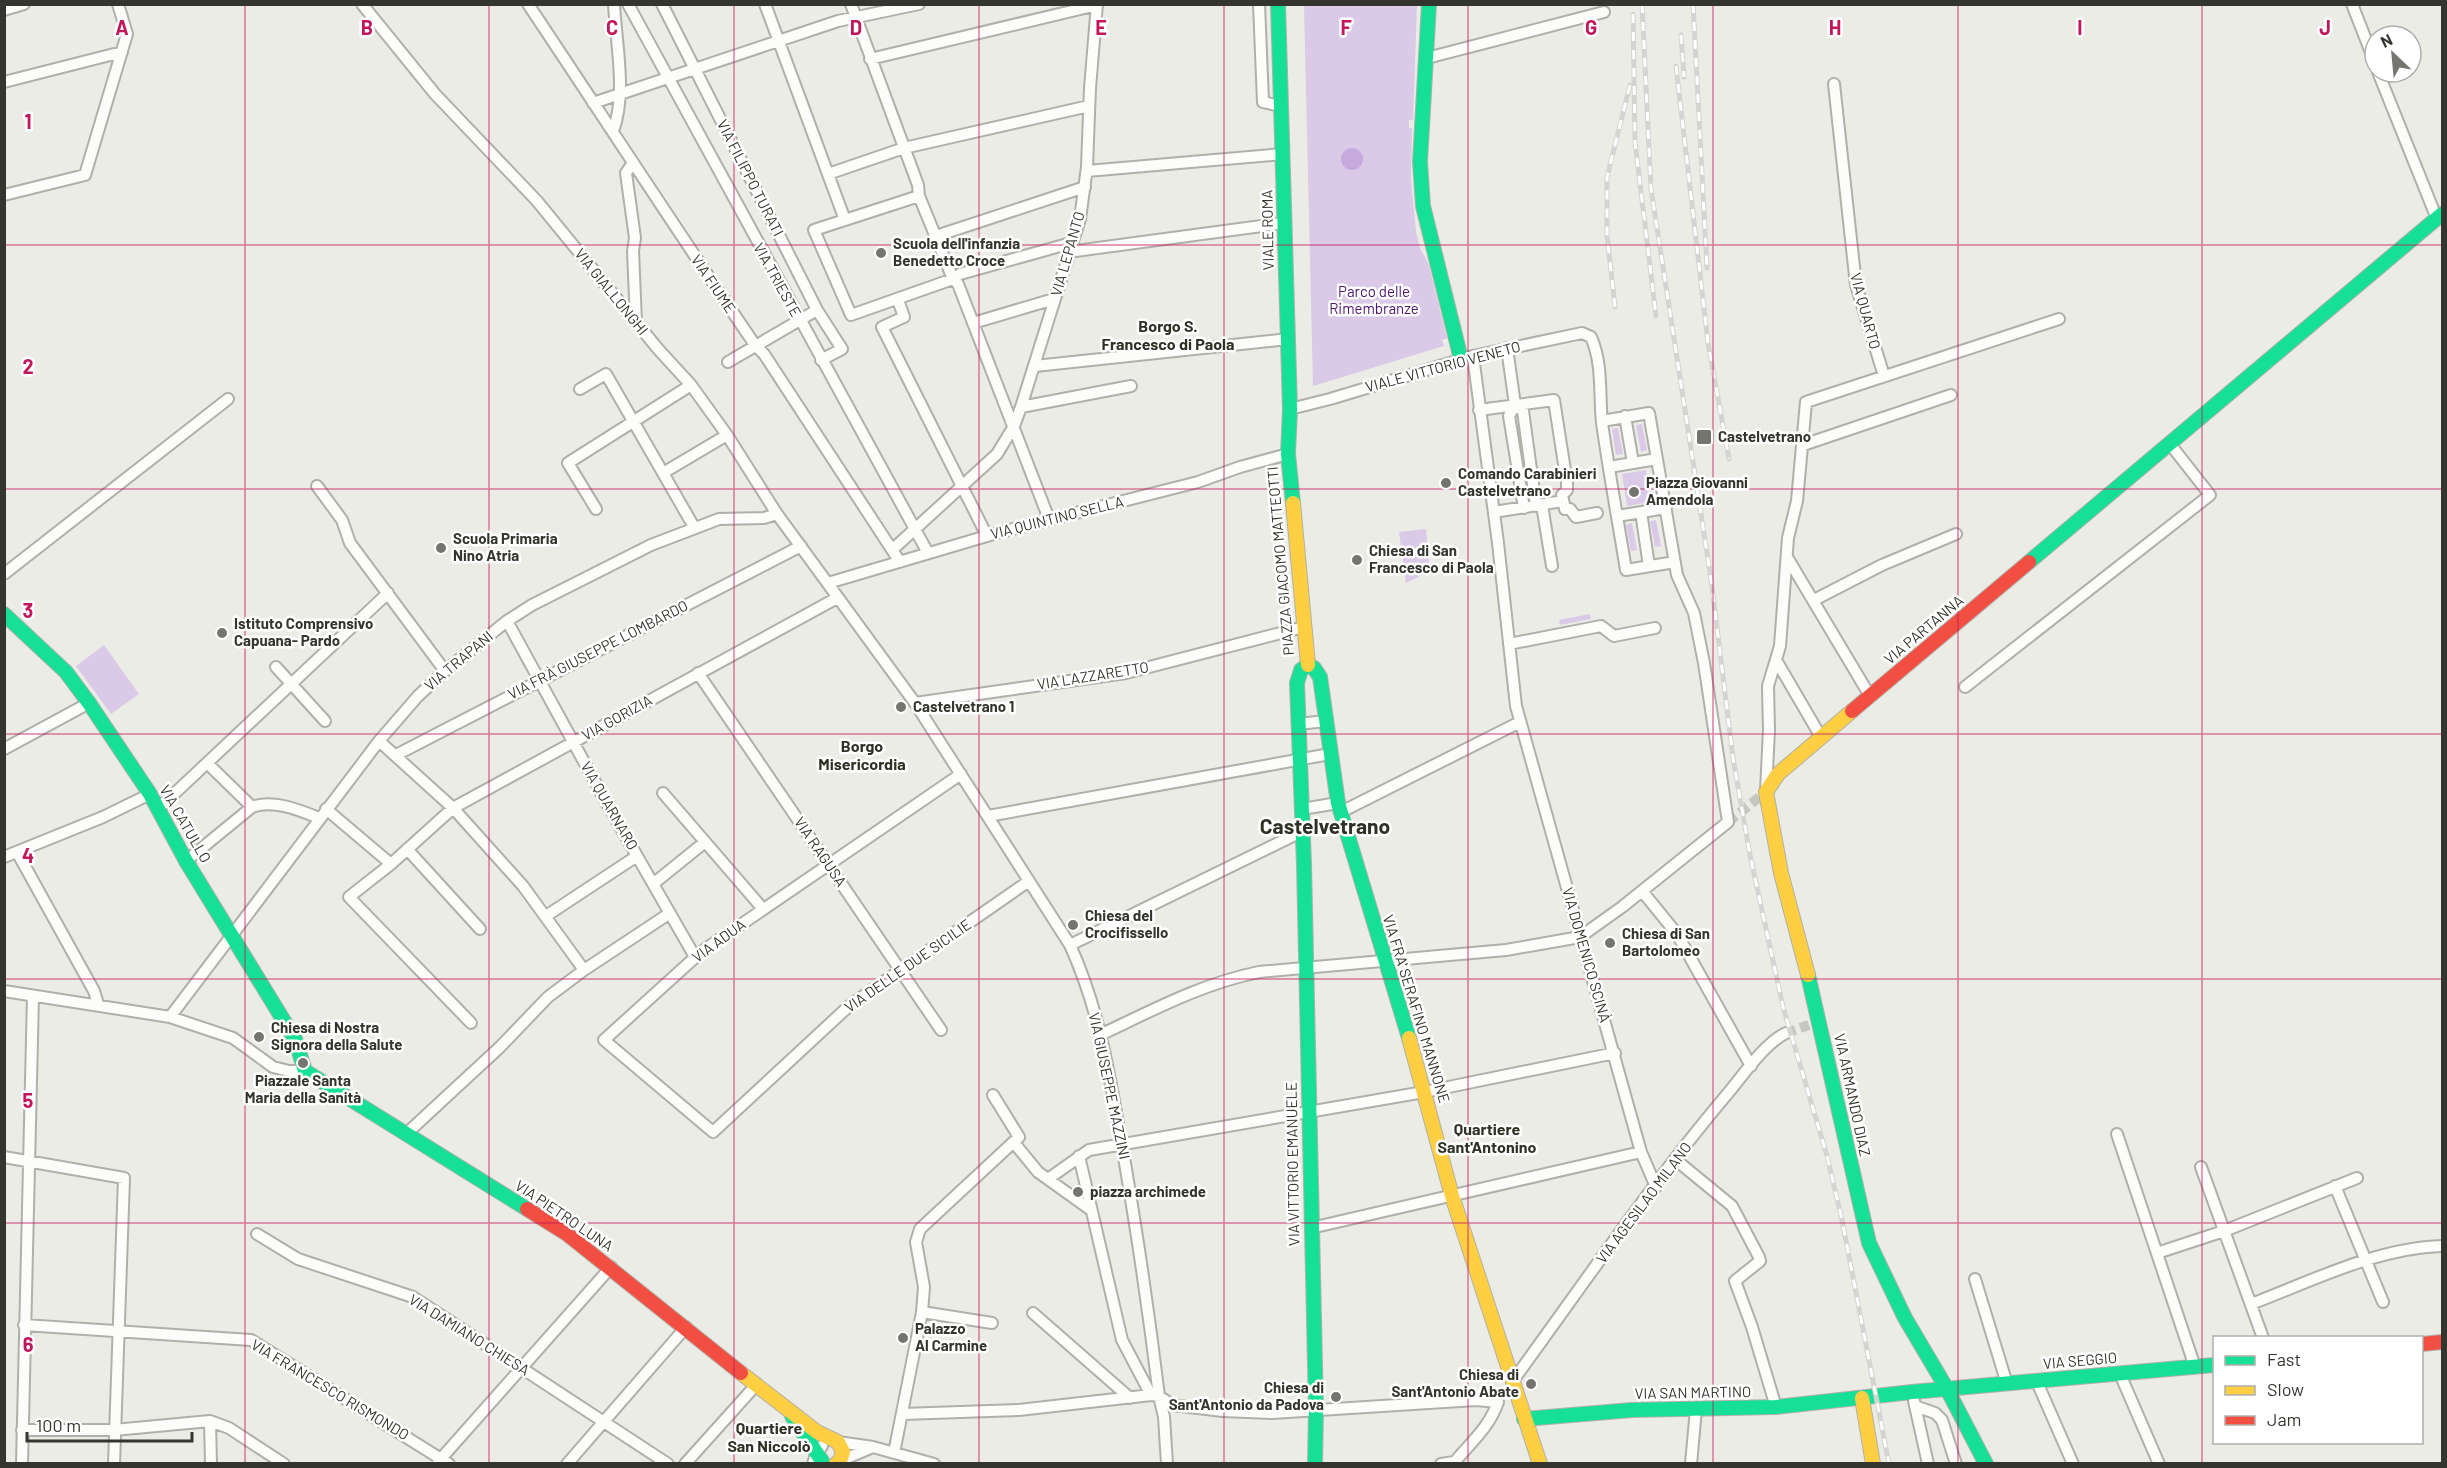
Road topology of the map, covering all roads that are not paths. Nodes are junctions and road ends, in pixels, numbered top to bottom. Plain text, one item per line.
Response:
1 (24, 4) edge
2 (118, 4) edge
3 (528, 4) edge
4 (614, 4) edge
5 (628, 4) edge
6 (662, 4) edge
7 (765, 4) edge
8 (851, 4) edge
9 (919, 4) edge
10 (1259, 4) edge
11 (1278, 4) edge
12 (1429, 4) edge
13 (2352, 4) edge
14 (363, 5) edge
15 (1096, 5) edge
16 (4, 10) edge
17 (1604, 12) dead end
18 (856, 18) junction
19 (2363, 32) edge
20 (778, 42) junction
21 (122, 52) junction
22 (1427, 58) junction
23 (870, 59) junction
24 (694, 70) junction
25 (668, 78) junction
26 (4, 82) edge
27 (1834, 84) dead end
28 (2383, 84) edge
29 (620, 95) junction
30 (593, 103) junction
31 (1281, 105) junction
32 (1089, 106) junction
33 (613, 131) junction
34 (904, 148) junction
35 (1283, 154) junction
36 (632, 164) junction
37 (1087, 171) junction
38 (828, 174) junction
39 (1084, 187) junction
40 (4, 195) edge
41 (919, 196) junction
42 (2440, 217) edge
43 (845, 220) junction
44 (1284, 223) junction
45 (936, 236) junction
46 (1070, 248) junction
47 (953, 279) junction
48 (1054, 299) junction
49 (898, 300) junction
50 (817, 310) junction
51 (2059, 319) dead end
52 (798, 320) junction
53 (636, 322) junction
54 (973, 323) junction
55 (1288, 339) junction
56 (755, 345) junction
57 (1507, 348) junction
58 (1467, 357) junction
59 (821, 360) junction
60 (728, 362) dead end
61 (1035, 366) junction
62 (1884, 376) junction
63 (691, 385) junction
64 (1131, 386) dead end
65 (580, 389) dead end
66 (1951, 395) dead end
67 (228, 399) dead end
68 (1515, 405) junction
69 (1021, 406) junction
70 (1290, 409) junction
71 (1479, 410) junction
72 (1602, 416) junction
73 (1625, 416) junction
74 (634, 422) junction
75 (1014, 426) junction
76 (727, 435) junction
77 (2170, 444) junction
78 (1803, 445) junction
79 (1288, 454) junction
80 (1657, 459) junction
81 (1633, 463) junction
82 (1609, 467) junction
83 (663, 473) junction
84 (317, 486) dead end
85 (962, 486) junction
86 (1563, 501) junction
87 (1539, 505) junction
88 (1524, 508) junction
89 (1666, 508) junction
90 (596, 509) dead end
91 (1494, 512) junction
92 (1641, 512) junction
93 (1597, 513) dead end
94 (777, 514) junction
95 (1617, 516) junction
96 (1049, 519) junction
97 (694, 527) junction
98 (915, 529) junction
99 (1956, 534) dead end
100 (987, 536) junction
101 (801, 546) junction
102 (892, 550) junction
103 (928, 553) junction
104 (1787, 557) junction
105 (900, 562) junction
106 (1675, 562) junction
107 (1552, 566) dead end
108 (1649, 566) junction
109 (4, 574) edge
110 (828, 583) junction
111 (388, 593) junction
112 (837, 598) junction
113 (1814, 600) junction
114 (4, 614) edge
115 (507, 621) junction
116 (1304, 627) junction
117 (1655, 628) dead end
118 (1509, 644) junction
119 (1776, 660) junction
120 (1308, 665) junction
121 (276, 667) dead end
122 (445, 671) junction
123 (698, 673) junction
124 (539, 680) junction
125 (292, 683) junction
126 (1965, 687) dead end
127 (1870, 696) junction
128 (89, 703) junction
129 (915, 703) junction
130 (326, 721) dead end
131 (1326, 721) junction
132 (1521, 722) junction
133 (1298, 724) junction
134 (1821, 737) junction
135 (379, 741) junction
136 (573, 742) junction
137 (4, 749) edge
138 (1330, 754) junction
139 (396, 755) junction
140 (1299, 759) junction
141 (207, 763) junction
142 (961, 774) junction
143 (1766, 792) junction
144 (663, 793) dead end
145 (150, 794) junction
146 (252, 807) junction
147 (1340, 807) junction
148 (453, 808) junction
149 (158, 809) junction
150 (1302, 809) junction
151 (323, 814) junction
152 (988, 816) junction
153 (1303, 831) junction
154 (705, 842) junction
155 (407, 849) junction
156 (16, 852) junction
157 (637, 856) junction
158 (4, 857) edge
159 (1354, 859) joint
160 (186, 861) junction
161 (391, 864) junction
162 (1304, 864) joint
163 (829, 865) junction
164 (1029, 881) junction
165 (653, 884) junction
166 (1642, 891) junction
167 (764, 909) junction
168 (670, 913) junction
169 (546, 916) junction
170 (480, 929) dead end
171 (232, 935) junction
172 (1580, 936) junction
173 (1070, 945) junction
174 (695, 957) junction
175 (1384, 960) junction
176 (1306, 968) junction
177 (584, 970) junction
178 (901, 970) junction
179 (4, 991) edge
180 (33, 996) junction
181 (98, 1004) junction
182 (170, 1017) junction
183 (471, 1023) dead end
184 (941, 1030) dead end
185 (1786, 1033) tunnel mouth
186 (1102, 1034) junction
187 (1615, 1053) junction
188 (1751, 1066) junction
189 (305, 1071) junction
190 (1424, 1092) junction
191 (993, 1095) dead end
192 (1309, 1113) junction
193 (713, 1132) joint
194 (406, 1134) junction
195 (2117, 1134) dead end
196 (1122, 1143) junction
197 (1015, 1144) junction
198 (1641, 1152) junction
199 (1079, 1156) junction
200 (4, 1157) edge
201 (1676, 1160) junction
202 (30, 1161) junction
203 (2201, 1167) dead end
204 (2357, 1178) dead end
205 (1048, 1179) junction
206 (2335, 1186) junction
207 (1656, 1187) junction
208 (1452, 1196) junction
209 (1091, 1210) junction
210 (1311, 1228) junction
211 (2224, 1231) junction
212 (258, 1234) dead end
213 (2442, 1246) edge
214 (2157, 1252) junction
215 (2366, 1261) junction
216 (611, 1267) junction
217 (1975, 1279) dead end
218 (2383, 1302) dead end
219 (2251, 1304) junction
220 (922, 1312) junction
221 (1033, 1313) dead end
222 (992, 1323) dead end
223 (24, 1325) junction
224 (686, 1327) junction
225 (120, 1330) junction
226 (2262, 1336) edge
227 (2442, 1342) edge
228 (2423, 1344) edge
229 (2213, 1365) edge
230 (2195, 1367) junction
231 (522, 1368) junction
232 (2120, 1374) junction
233 (2037, 1382) junction
234 (1513, 1384) junction
235 (2007, 1384) junction
236 (756, 1385) junction
237 (1947, 1389) junction
238 (1155, 1395) junction
239 (1130, 1398) junction
240 (1862, 1398) junction
241 (1913, 1399) junction
242 (1497, 1402) junction
243 (1776, 1407) junction
244 (1696, 1409) junction
245 (1316, 1410) junction
246 (789, 1411) junction
247 (903, 1414) junction
248 (1522, 1414) junction
249 (210, 1421) junction
250 (604, 1422) junction
251 (22, 1430) junction
252 (114, 1430) junction
253 (873, 1447) junction
254 (894, 1453) junction
255 (831, 1456) edge
256 (443, 1462) edge
257 (1454, 1463) edge
258 (22, 1464) edge
259 (114, 1464) edge
260 (211, 1464) edge
261 (284, 1464) edge
262 (567, 1464) edge
263 (668, 1464) edge
264 (685, 1464) edge
265 (859, 1464) edge
266 (934, 1464) edge
267 (1167, 1464) edge
268 (1315, 1464) edge
269 (1441, 1464) edge
270 (1540, 1464) edge
271 (1691, 1464) edge
272 (1873, 1464) edge
273 (1928, 1464) edge
274 (1956, 1464) edge
275 (1986, 1464) edge
276 (2073, 1464) edge
277 (2159, 1464) edge

1 - 16 street
2 - 21 street
3 - 30 street, VIA FIUME
4 - 29 street
5 - 25 street, VIA TRIESTE
6 - 24 street, VIA FILIPPO TURATI
7 - 20 street
8 - 18 street
9 - 18 street
10 - 31 street
11 - 31 street, VIALE ROMA
12 - 22 street
13 - 19 street
14 - 53 street, VIA GIALLONGHI
15 - 23 street
15 - 32 street, VIA LEPANTO
17 - 22 street
18 - 20 street
18 - 23 street
20 - 24 street
20 - 38 street
21 - 26 street
21 - 40 street
22 - 58 street
23 - 34 street
24 - 25 street
24 - 50 street, VIA FILIPPO TURATI
25 - 29 street
25 - 52 street, VIA TRIESTE
27 - 62 street, VIA QUARTO
28 - 42 street
29 - 30 street
29 - 33 street
30 - 33 street, VIA FIUME
31 - 35 street, VIALE ROMA
32 - 34 street
32 - 37 street, VIA LEPANTO
33 - 36 street, VIA FIUME
34 - 38 street
34 - 41 street
35 - 37 street
35 - 44 street, VIALE ROMA
36 - 53 street
36 - 56 street, VIA FIUME
37 - 39 street, VIA LEPANTO
38 - 43 street
39 - 45 street
39 - 46 street, VIA LEPANTO
41 - 43 street
41 - 45 street
42 - 77 street, VIA PARTANNA
43 - 49 street
44 - 46 street
44 - 55 street, VIALE ROMA
45 - 47 street
46 - 47 street
46 - 48 street, VIA LEPANTO
47 - 49 street
47 - 54 street
48 - 54 street
48 - 61 street, VIA LEPANTO
49 - 85 street
50 - 52 street
50 - 59 street, VIA FILIPPO TURATI
51 - 62 street
52 - 56 street
52 - 59 street, VIA TRIESTE
53 - 63 street, VIA GIALLONGHI
54 - 75 street
55 - 61 street
55 - 70 street, VIALE ROMA
56 - 60 street
56 - 102 street, VIA FIUME
57 - 58 street, VIALE VITTORIO VENETO
57 - 68 street
57 - 72 street, VIALE VITTORIO VENETO
58 - 70 street, VIALE VITTORIO VENETO
58 - 71 street, VIA DOMENICO SCINÀ
59 - 98 street, VIA TRIESTE
61 - 69 street, VIA LEPANTO
62 - 78 street
63 - 74 street
63 - 76 street, VIA GIALLONGHI
64 - 69 street
65 - 74 street
66 - 78 street
67 - 109 street
68 - 71 street
68 - 86 street
68 - 87 street
68 - 88 street
69 - 75 street, VIA LEPANTO
70 - 79 street, VIALE ROMA
71 - 91 street, VIA DOMENICO SCINÀ
72 - 73 street
72 - 82 street
73 - 80 street
73 - 81 street
74 - 83 street
74 - 90 street
75 - 85 street, VIA LEPANTO
75 - 96 street
76 - 83 street
76 - 94 street, VIA GIALLONGHI
77 - 126 street
77 - 127 street, VIA PARTANNA
78 - 104 street
79 - 96 street, VIA QUINTINO SELLA
79 - 116 street, PIAZZA GIACOMO MATTEOTTI
80 - 81 street
80 - 89 street
81 - 82 street
82 - 95 street
83 - 97 street
84 - 111 street
85 - 98 street, VIA LEPANTO
85 - 100 street
86 - 87 street
86 - 93 street
87 - 88 street
87 - 107 street
88 - 91 street
89 - 92 street
89 - 106 street
91 - 118 street, VIA DOMENICO SCINÀ
92 - 95 street
92 - 108 street
94 - 97 street, VIA TRAPANI
94 - 101 street, VIA GIALLONGHI
95 - 108 street
96 - 100 street, VIA QUINTINO SELLA
97 - 115 street, VIA TRAPANI
98 - 102 street, VIA LEPANTO
98 - 103 street, VIA TRIESTE
99 - 113 street
100 - 103 street, VIA QUINTINO SELLA
101 - 110 street, VIA GIALLONGHI
101 - 124 street, VIA FRÀ GIUSEPPE LOMBARDO
102 - 105 street, VIA FIUME
103 - 105 street, VIA QUINTINO SELLA
104 - 113 street
104 - 119 street
105 - 110 street, VIA QUINTINO SELLA
106 - 108 street
106 - 166 street
110 - 112 street, VIA GIALLONGHI
111 - 122 street
111 - 125 street
112 - 123 street, VIA GORIZIA
112 - 129 street, VIA GIUSEPPE MAZZINI
113 - 127 street
114 - 128 street, VIA CATULLO
115 - 122 street, VIA TRAPANI
115 - 124 street, VIA QUARNARO
116 - 120 street, PIAZZA GIACOMO MATTEOTTI
116 - 129 street, VIA LAZZARETTO
117 - 118 street
118 - 132 street, VIA DOMENICO SCINÀ
119 - 134 street
119 - 143 street
120 - 131 street, PIAZZA GIACOMO MATTEOTTI
120 - 133 street, PIAZZA GIACOMO MATTEOTTI
121 - 125 street
122 - 135 street, VIA TRAPANI
123 - 136 street, VIA GORIZIA
123 - 163 street, VIA RAGUSA
124 - 136 street, VIA QUARNARO
124 - 139 street, VIA FRÀ GIUSEPPE LOMBARDO
125 - 130 street
125 - 141 street
127 - 134 street, VIA PARTANNA
128 - 137 street
128 - 145 street, VIA CATULLO
129 - 142 street, VIA GIUSEPPE MAZZINI
131 - 133 street
131 - 138 street, PIAZZA GIACOMO MATTEOTTI
132 - 147 street
132 - 172 street, VIA DOMENICO SCINÀ
133 - 140 street, PIAZZA GIACOMO MATTEOTTI
134 - 143 street, VIA PARTANNA
135 - 139 street
135 - 151 street, VIA TRAPANI
136 - 148 street, VIA GORIZIA
136 - 157 street, VIA QUARNARO
138 - 140 street
138 - 147 street, PIAZZA GIACOMO MATTEOTTI
139 - 148 street
140 - 150 street, PIAZZA GIACOMO MATTEOTTI
140 - 152 street
141 - 146 street
141 - 149 street
142 - 152 street, VIA GIUSEPPE MAZZINI
142 - 163 street, VIA ADUA
143 - 237 street, VIA ARMANDO DIAZ
144 - 154 street
145 - 149 street, VIA CATULLO
145 - 156 street
146 - 151 street
146 - 160 street
147 - 150 street
147 - 159 street, PIAZZA GIACOMO MATTEOTTI
148 - 155 street, VIA GORIZIA
148 - 169 street
149 - 160 street, VIA CATULLO
150 - 153 street, PIAZZA GIACOMO MATTEOTTI
151 - 161 street
151 - 171 street, VIA TRAPANI
152 - 164 street, VIA GIUSEPPE MAZZINI
153 - 162 street, PIAZZA GIACOMO MATTEOTTI
153 - 173 street
154 - 165 street
154 - 167 street
155 - 161 street, VIA GORIZIA
155 - 170 street
156 - 158 street
156 - 181 street
157 - 165 street, VIA QUARNARO
157 - 169 street
159 - 175 street, VIA FRA' SERAFINO MANNONE
160 - 171 street, VIA CATULLO
161 - 183 street, VIA GORIZIA
162 - 176 street, VIA VITTORIO EMANUELE
163 - 167 street, VIA ADUA
163 - 178 street, VIA RAGUSA
164 - 173 street, VIA GIUSEPPE MAZZINI
164 - 178 street, VIA DELLE DUE SICILIE
165 - 168 street, VIA QUARNARO
166 - 172 street
166 - 188 street
167 - 174 street, VIA ADUA
168 - 174 street, VIA QUARNARO
168 - 177 street
169 - 177 street
171 - 182 street
171 - 189 street, VIA CATULLO
172 - 175 street
172 - 187 street, VIA DOMENICO SCINÀ
173 - 186 street, VIA GIUSEPPE MAZZINI
174 - 193 street, VIA ADUA
175 - 176 street
175 - 190 street, VIA FRA' SERAFINO MANNONE
176 - 186 street
176 - 192 street, VIA VITTORIO EMANUELE
177 - 194 street
178 - 184 street, VIA RAGUSA
178 - 193 street, VIA DELLE DUE SICILIE
179 - 180 street
180 - 181 street
180 - 202 street
181 - 182 street
182 - 189 street
185 - 188 street, VIA AGESILAO MILANO
186 - 196 street, VIA GIUSEPPE MAZZINI
187 - 190 street
187 - 198 street, VIA DOMENICO SCINÀ
188 - 201 street, VIA AGESILAO MILANO
189 - 194 street, VIA PIETRO LUNA
190 - 192 street
190 - 208 street, VIA FRA' SERAFINO MANNONE
191 - 197 street
192 - 196 street
192 - 210 street, VIA VITTORIO EMANUELE
194 - 216 street, VIA PIETRO LUNA
195 - 214 street
196 - 199 street
196 - 238 street, VIA GIUSEPPE MAZZINI
197 - 205 street
197 - 220 street
198 - 207 street, VIA DOMENICO SCINÀ
198 - 208 street
199 - 205 street
199 - 209 street
200 - 202 street
201 - 207 street, VIA AGESILAO MILANO
201 - 243 street
202 - 223 street
202 - 225 street
203 - 211 street
204 - 206 street
205 - 209 street
206 - 211 street
206 - 215 street
207 - 234 street, VIA AGESILAO MILANO
208 - 210 street
208 - 234 street, VIA FRA' SERAFINO MANNONE
209 - 238 street
210 - 245 street, VIA VITTORIO EMANUELE
211 - 214 street
211 - 219 street
212 - 231 street, VIA DAMIANO CHIESA
213 - 215 street
214 - 230 street
215 - 218 street
215 - 219 street
216 - 224 street, VIA PIETRO LUNA
216 - 231 street
217 - 235 street
219 - 226 street
220 - 222 street
220 - 247 street
221 - 239 street
223 - 225 street, VIA FRANCESCO RISMONDO
223 - 251 street
224 - 236 street, VIA PIETRO LUNA
224 - 250 street
225 - 252 street
225 - 256 street, VIA FRANCESCO RISMONDO
227 - 228 street
229 - 230 street, VIA SEGGIO
230 - 232 street, VIA SEGGIO
231 - 250 street, VIA DAMIANO CHIESA
231 - 256 street
232 - 233 street, VIA SEGGIO
232 - 277 street
233 - 235 street, VIA SEGGIO
233 - 276 street
234 - 242 street
234 - 248 street, VIA FRA' SERAFINO MANNONE
235 - 237 street, VIA SEGGIO
236 - 246 street, VIA PIETRO LUNA
236 - 264 street
237 - 241 street, VIA SEGGIO
237 - 275 street, VIA ARMANDO DIAZ
238 - 239 street
238 - 245 street
238 - 267 street
239 - 247 street
240 - 241 street, VIA SAN MARTINO
240 - 243 street, VIA SAN MARTINO
240 - 272 street
241 - 273 street
241 - 274 street
242 - 245 street
242 - 257 street
243 - 244 street, VIA SAN MARTINO
244 - 248 street, VIA SAN MARTINO
244 - 271 street
245 - 268 street, VIA VITTORIO EMANUELE
246 - 255 street, VIA PIETRO LUNA
246 - 255 street, VIA PIETRO LUNA
247 - 254 street
248 - 270 street, VIA FRA' SERAFINO MANNONE
249 - 252 street
249 - 260 street
249 - 261 street
250 - 262 street
250 - 263 street, VIA DAMIANO CHIESA
251 - 252 street
251 - 258 street
252 - 259 street
253 - 254 street
253 - 255 street
253 - 255 street
254 - 266 street
255 - 265 street
257 - 269 street

